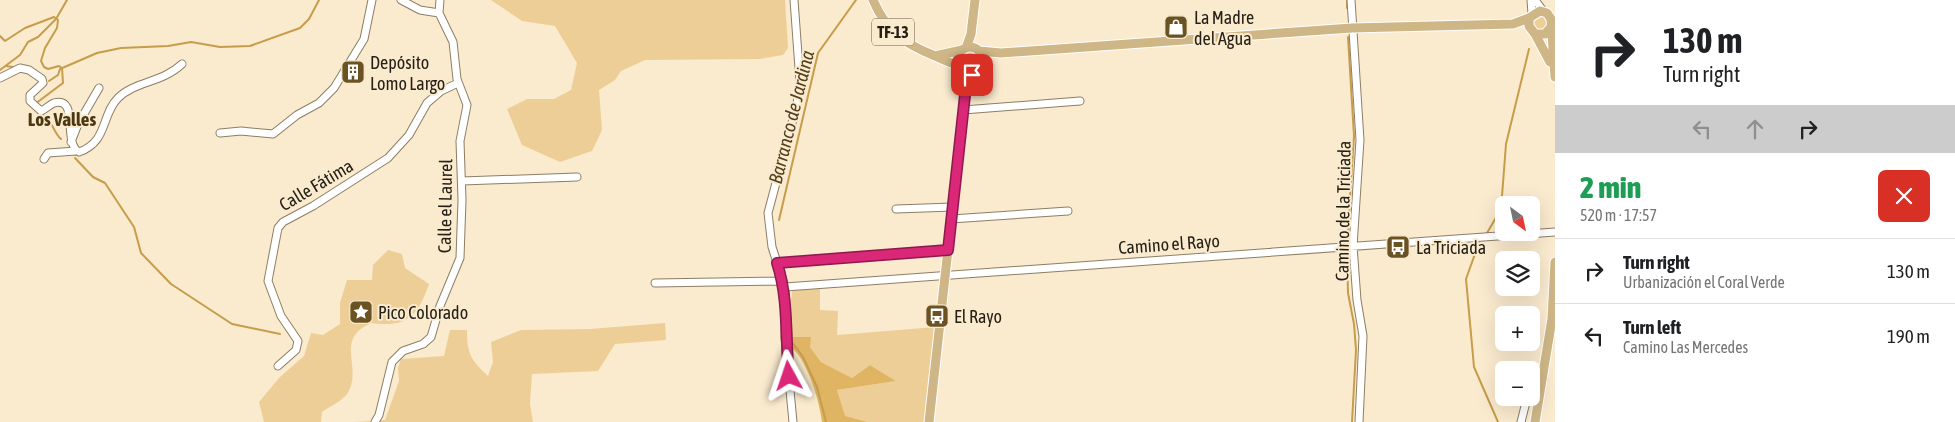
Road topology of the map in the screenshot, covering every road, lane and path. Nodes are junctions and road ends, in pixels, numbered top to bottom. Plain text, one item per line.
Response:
1 (372, 0) edge
2 (401, 0) edge
3 (440, 0) edge
4 (794, 0) edge
5 (873, 0) edge
6 (975, 0) edge
7 (1351, 0) edge
8 (1531, 0) edge
9 (1535, 0) edge
10 (1544, 12) junction
11 (439, 13) junction
12 (1531, 16) junction
13 (1513, 24) junction
14 (1551, 27) junction
15 (1352, 28) junction
16 (1533, 32) junction
17 (971, 34) junction
18 (964, 49) junction
19 (977, 50) junction
20 (1001, 53) junction
21 (935, 56) junction
22 (182, 64) dead end
23 (963, 67) junction
24 (978, 67) junction
25 (1554, 73) edge
26 (0, 78) edge
27 (458, 83) junction
28 (966, 86) junction
29 (99, 88) dead end
30 (1080, 101) dead end
31 (963, 110) junction
32 (220, 133) dead end
33 (71, 142) junction
34 (76, 151) junction
35 (44, 159) dead end
36 (577, 178) dead end
37 (462, 181) junction
38 (952, 207) junction
39 (896, 209) dead end
40 (1068, 212) dead end
41 (951, 219) junction
42 (1555, 232) edge
43 (1353, 246) junction
44 (948, 250) junction
45 (1555, 262) edge
46 (777, 263) junction
47 (1555, 273) edge
48 (945, 276) junction
49 (655, 283) dead end
50 (784, 284) junction
51 (278, 366) dead end
52 (1540, 379) edge
53 (1543, 379) junction
54 (1525, 406) edge
55 (375, 422) edge
56 (793, 422) edge
57 (929, 422) edge
58 (1359, 422) edge
59 (1521, 422) edge
60 (1535, 422) edge

1 - 32 street
2 - 11 street
3 - 11 street
4 - 46 street
5 - 21 main road, TF-13
6 - 17 main road
7 - 15 street, Camino de la Triciada
8 - 12 street
9 - 10 street
10 - 12 main road, TF-13
10 - 14 main road
11 - 27 street, Calle el Laurel
12 - 13 main road, TF-13
12 - 16 main road
13 - 15 main road, TF-13
13 - 16 main road, TF-13
14 - 16 main road
14 - 25 main road
15 - 20 main road, TF-13
15 - 43 street, Camino de la Triciada
16 - 25 main road
17 - 18 main road
17 - 19 main road
18 - 19 main road, TF-13
18 - 21 main road, TF-13
18 - 23 main road
19 - 20 main road, TF-13
19 - 24 main road
20 - 24 main road, TF-13
21 - 23 main road, TF-13
22 - 34 street
23 - 24 main road, TF-13
23 - 28 main road
24 - 28 main road
26 - 33 street
27 - 37 street, Calle el Laurel
27 - 51 street, Calle Fátima
28 - 31 main road
29 - 33 street
30 - 31 street
31 - 38 main road
33 - 34 street
34 - 35 street
36 - 37 street
37 - 55 street, Calle el Laurel
38 - 39 street
38 - 41 main road
40 - 41 street
41 - 44 main road
42 - 43 street, Camino el Rayo
43 - 48 street, Camino el Rayo
43 - 58 street, Camino de la Triciada
44 - 46 street
44 - 48 main road
45 - 47 main road
46 - 50 street
47 - 53 main road
48 - 50 street, Camino el Rayo
48 - 57 main road
49 - 50 street, Camino el Rayo
50 - 56 street
52 - 53 street
53 - 60 main road
54 - 59 street

